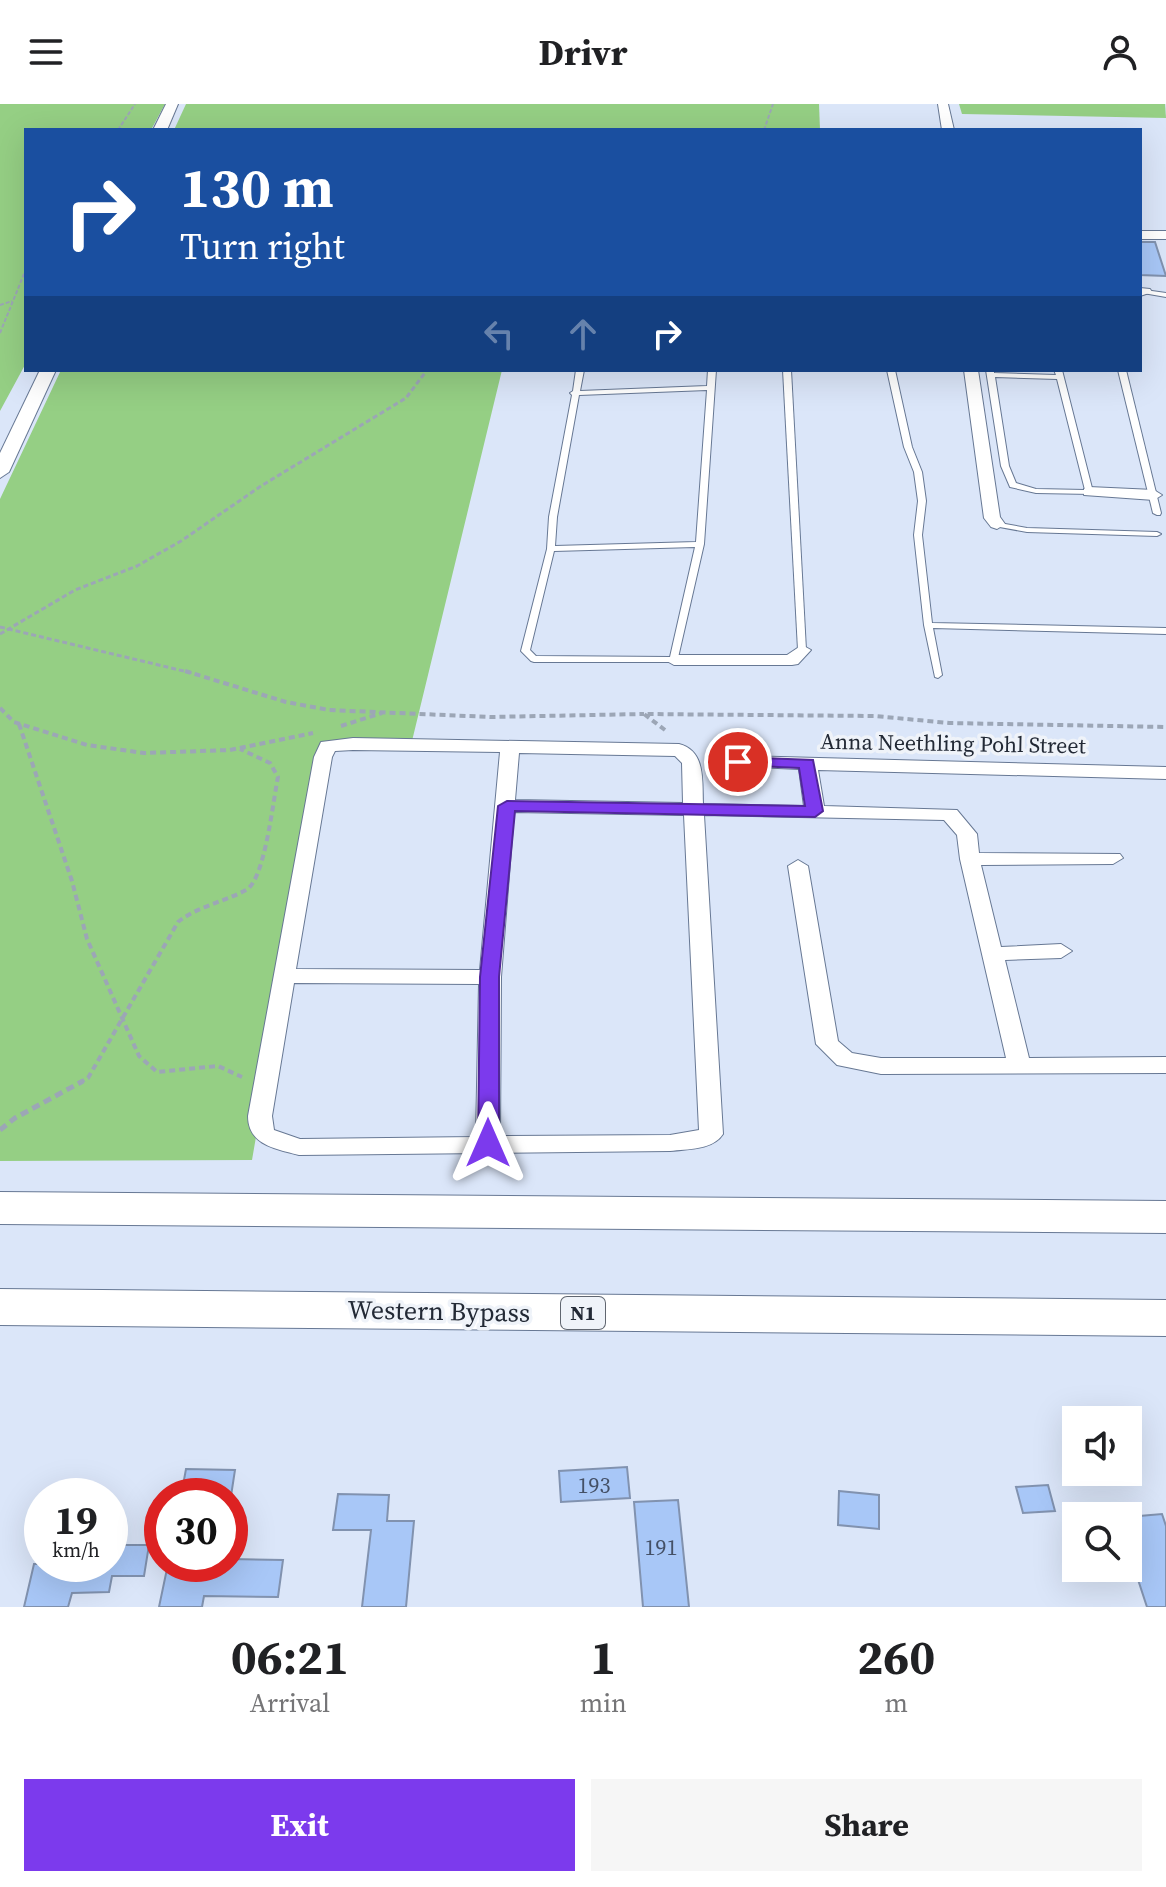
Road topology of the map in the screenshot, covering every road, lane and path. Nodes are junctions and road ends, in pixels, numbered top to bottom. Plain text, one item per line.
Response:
1 (135, 104) edge
2 (172, 104) edge
3 (773, 104) edge
4 (943, 104) edge
5 (119, 128) edge
6 (161, 128) edge
7 (765, 128) edge
8 (948, 128) edge
9 (1142, 235) edge
10 (1166, 235) edge
11 (24, 274) edge
12 (1142, 292) edge
13 (1166, 295) edge
14 (12, 301) junction
15 (0, 305) edge
16 (0, 333) edge
17 (47, 372) edge
18 (426, 372) edge
19 (579, 372) edge
20 (712, 372) edge
21 (787, 372) edge
22 (891, 372) edge
23 (971, 372) edge
24 (990, 372) edge
25 (1123, 372) edge
26 (1059, 373) edge
27 (712, 388) junction
28 (574, 393) junction
29 (0, 472) edge
30 (1089, 492) junction
31 (1154, 495) junction
32 (1157, 513) dead end
33 (997, 524) joint
34 (1157, 534) dead end
35 (700, 544) junction
36 (551, 549) junction
37 (928, 625) junction
38 (0, 627) edge
39 (9, 629) junction
40 (1166, 631) edge
41 (0, 634) edge
42 (802, 650) joint
43 (674, 660) junction
44 (938, 675) dead end
45 (0, 708) edge
46 (384, 712) junction
47 (644, 714) junction
48 (19, 724) junction
49 (1166, 727) edge
50 (333, 728) dead end
51 (321, 731) dead end
52 (510, 746) junction
53 (240, 749) junction
54 (679, 750) junction
55 (738, 762) dead end
56 (807, 763) junction
57 (1166, 773) edge
58 (507, 806) junction
59 (692, 810) junction
60 (815, 811) junction
61 (1113, 858) dead end
62 (970, 859) junction
63 (798, 866) dead end
64 (1061, 951) dead end
65 (993, 954) junction
66 (287, 976) junction
67 (490, 977) junction
68 (125, 1018) junction
69 (1019, 1065) junction
70 (1166, 1065) edge
71 (247, 1080) dead end
72 (0, 1130) edge
73 (488, 1143) junction
74 (0, 1208) edge
75 (1166, 1217) edge
76 (0, 1307) edge
77 (1166, 1318) edge

1 - 5 path
2 - 6 street
3 - 7 path
4 - 8 street
9 - 10 street
11 - 14 path
12 - 13 lane
14 - 15 path
14 - 16 path
17 - 29 street
18 - 39 path
19 - 28 lane
20 - 27 lane
21 - 42 lane
22 - 37 lane
23 - 33 street
24 - 26 lane
24 - 30 lane
25 - 31 lane
26 - 30 lane
27 - 28 lane
27 - 35 lane
28 - 36 lane
30 - 31 street
31 - 32 lane
33 - 34 lane
35 - 36 lane
35 - 43 lane
36 - 43 lane
37 - 40 lane
37 - 44 lane
38 - 39 path
39 - 41 path
39 - 46 path
42 - 43 street
45 - 48 path
46 - 47 path
46 - 50 path
47 - 49 path
47 - 54 path
48 - 53 path
48 - 68 path
51 - 53 path
52 - 54 street
52 - 58 street
52 - 66 street
53 - 68 path
54 - 59 street
55 - 56 street, Anna Neethling Pohl Street
56 - 57 street, Anna Neethling Pohl Street
56 - 60 street
58 - 59 street
58 - 67 street
59 - 60 street
59 - 73 street
60 - 62 street
61 - 62 street
62 - 65 street
63 - 69 street
64 - 65 street
65 - 69 street
66 - 67 street
66 - 73 street
67 - 73 street
68 - 71 path
68 - 72 path
69 - 70 street
74 - 75 highway
76 - 77 highway, Western Bypass / N1

